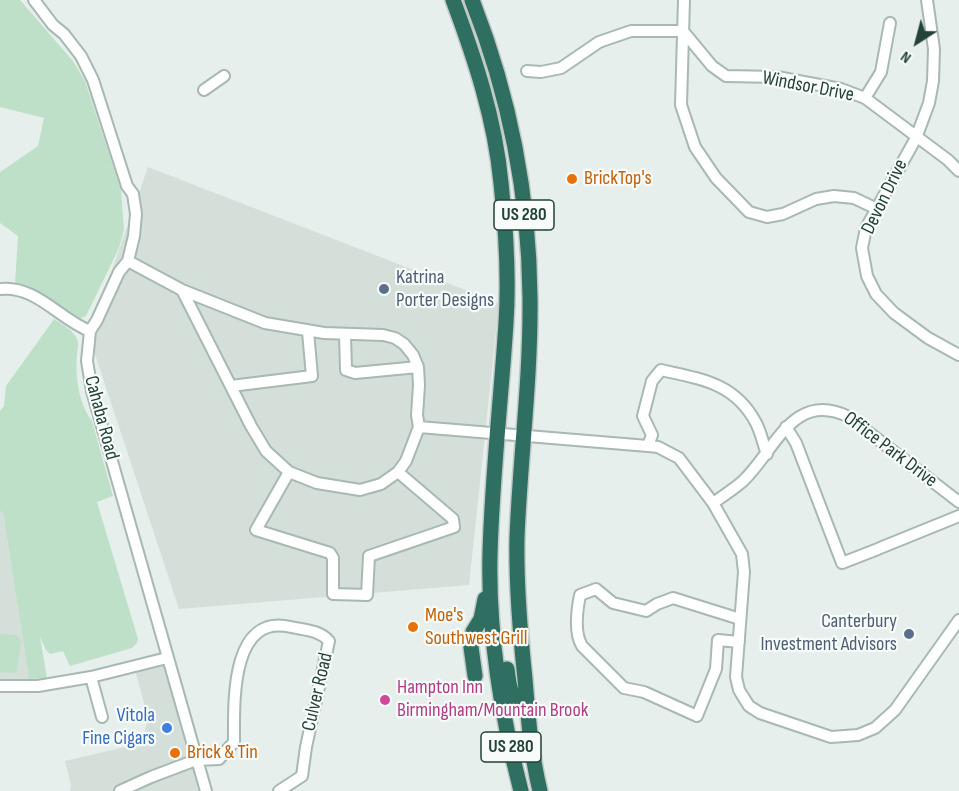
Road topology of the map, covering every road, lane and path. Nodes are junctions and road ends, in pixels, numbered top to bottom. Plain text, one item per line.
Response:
1 (34, 0) edge
2 (453, 0) edge
3 (472, 0) edge
4 (684, 0) edge
5 (927, 0) edge
6 (890, 23) dead end
7 (683, 31) junction
8 (527, 71) dead end
9 (224, 76) dead end
10 (204, 90) dead end
11 (865, 98) junction
12 (916, 138) junction
13 (959, 171) edge
14 (875, 208) junction
15 (128, 261) junction
16 (0, 289) edge
17 (182, 290) junction
18 (85, 329) junction
19 (308, 332) junction
20 (345, 335) junction
21 (959, 355) edge
22 (418, 368) junction
23 (231, 386) junction
24 (786, 427) junction
25 (419, 428) junction
26 (497, 435) junction
27 (524, 436) junction
28 (648, 446) junction
29 (767, 454) junction
30 (289, 472) junction
31 (398, 472) junction
32 (959, 502) edge
33 (713, 503) junction
34 (959, 516) edge
35 (490, 579) junction
36 (741, 619) junction
37 (959, 620) edge
38 (739, 642) junction
39 (166, 658) junction
40 (475, 676) dead end
41 (91, 677) junction
42 (0, 686) edge
43 (502, 702) junction
44 (527, 707) junction
45 (102, 717) dead end
46 (196, 760) junction
47 (120, 791) edge
48 (206, 791) edge
49 (279, 791) edge
50 (521, 791) edge
51 (532, 791) edge
52 (540, 791) edge

1 - 15 street, Cahaba Road
2 - 26 highway, US 280
3 - 27 highway, US 280
4 - 7 street
5 - 12 street, Devon Drive
6 - 11 street
7 - 8 street
7 - 11 street, Windsor Drive
7 - 14 street
9 - 10 street
11 - 12 street, Windsor Drive
12 - 13 street, Windsor Drive
12 - 14 street, Devon Drive
14 - 21 street, Devon Drive
15 - 17 street
15 - 18 street, Cahaba Road
16 - 18 street
17 - 19 street
17 - 23 street
18 - 39 street, Cahaba Road
19 - 20 street
19 - 23 street
20 - 22 street
20 - 22 street
22 - 25 street
23 - 30 street
24 - 29 street, Office Park Drive
24 - 32 street, Office Park Drive
24 - 34 street
25 - 26 street
25 - 31 street
26 - 27 street
26 - 35 highway, US 280
27 - 28 street
27 - 44 highway, US 280
28 - 29 street
28 - 33 street
29 - 33 street, Office Park Drive
30 - 31 street
30 - 31 street
33 - 36 street
35 - 40 highway
35 - 43 highway, US 280
35 - 44 highway
36 - 38 street
36 - 38 street
37 - 38 street
39 - 41 street
39 - 46 street, Cahaba Road
41 - 42 street
41 - 45 street
43 - 50 highway, US 280
43 - 51 highway
44 - 52 highway, US 280
46 - 47 street, Culver Road
46 - 48 street, Cahaba Road
46 - 49 street, Culver Road

